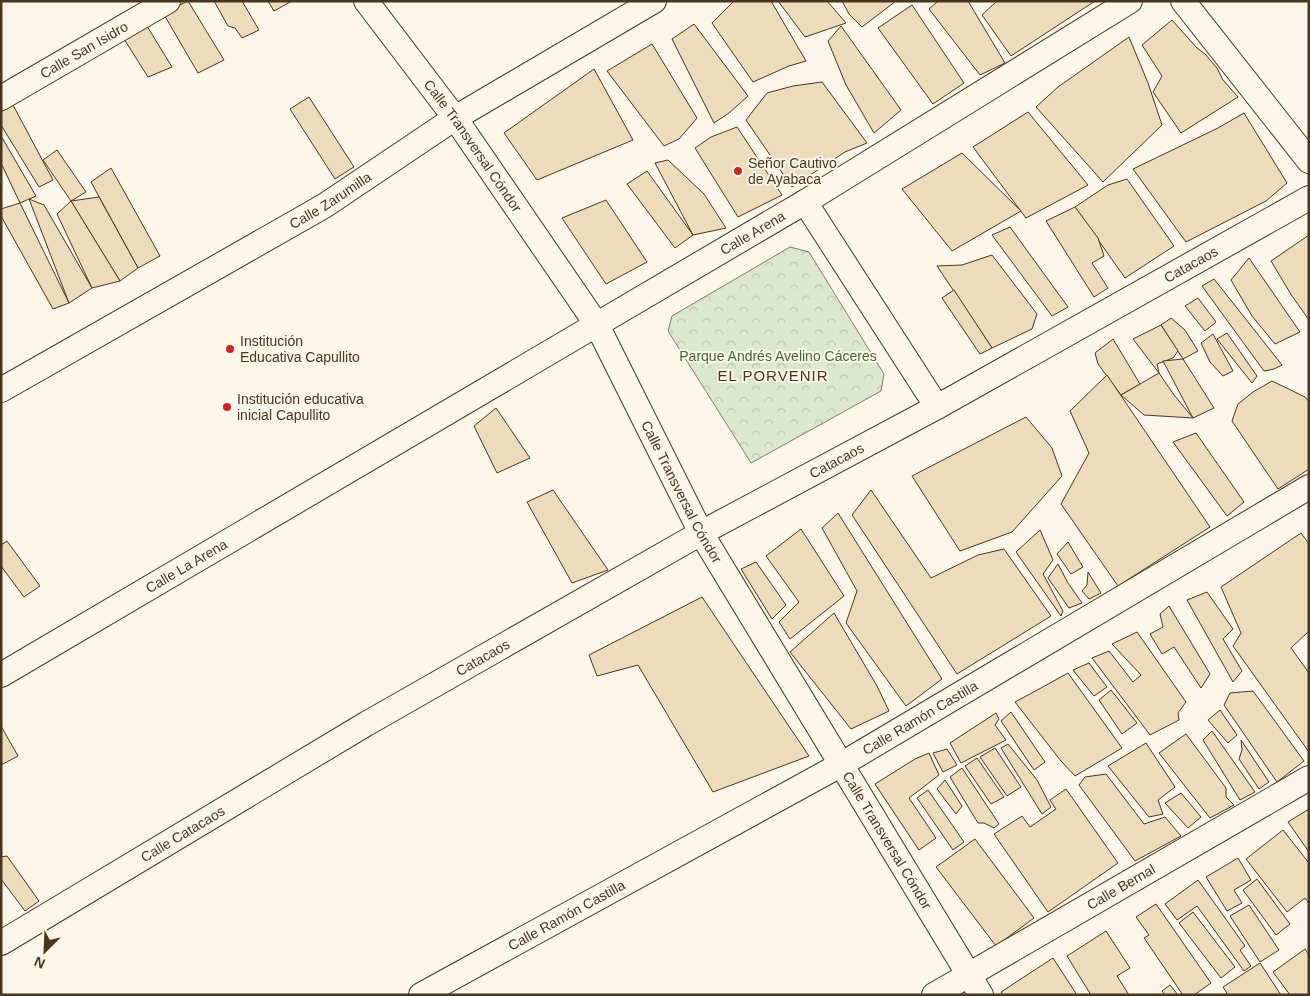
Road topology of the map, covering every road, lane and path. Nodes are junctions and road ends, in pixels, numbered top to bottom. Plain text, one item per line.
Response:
1 (168, 1) edge
2 (366, 1) edge
3 (654, 1) edge
4 (1130, 1) edge
5 (1183, 1) edge
6 (1, 98) edge
7 (455, 118) junction
8 (1309, 161) edge
9 (1309, 198) edge
10 (805, 202) junction
11 (597, 325) junction
12 (1, 390) edge
13 (937, 407) junction
14 (372, 458) joint
15 (1309, 487) edge
16 (701, 534) junction
17 (1, 675) edge
18 (366, 724) joint
19 (842, 764) junction
20 (1309, 778) edge
21 (1, 943) edge
22 (975, 985) edge
23 (422, 995) edge
24 (934, 995) edge

1 - 6 street, Calle San Isidro
2 - 7 street, Calle Transversal Cóndor
3 - 7 street, Calle Zarumilla
4 - 10 street, Calle Arena
5 - 8 street
7 - 11 street, Calle Transversal Cóndor
7 - 12 street, Calle Zarumilla
9 - 13 street, Catacaos
10 - 11 street, Calle Arena
10 - 13 street
11 - 14 street, Calle Arena
11 - 16 street, Calle Transversal Cóndor
13 - 16 street, Catacaos
14 - 17 street, Calle La Arena
15 - 19 street, Calle Ramón Castilla
16 - 18 street, Catacaos
16 - 19 street, Calle Transversal Cóndor
18 - 21 street, Calle Catacaos
19 - 22 street, Calle Transversal Cóndor
19 - 23 street, Calle Ramón Castilla
20 - 22 street, Calle Bernal
22 - 24 street, Calle Bernal

